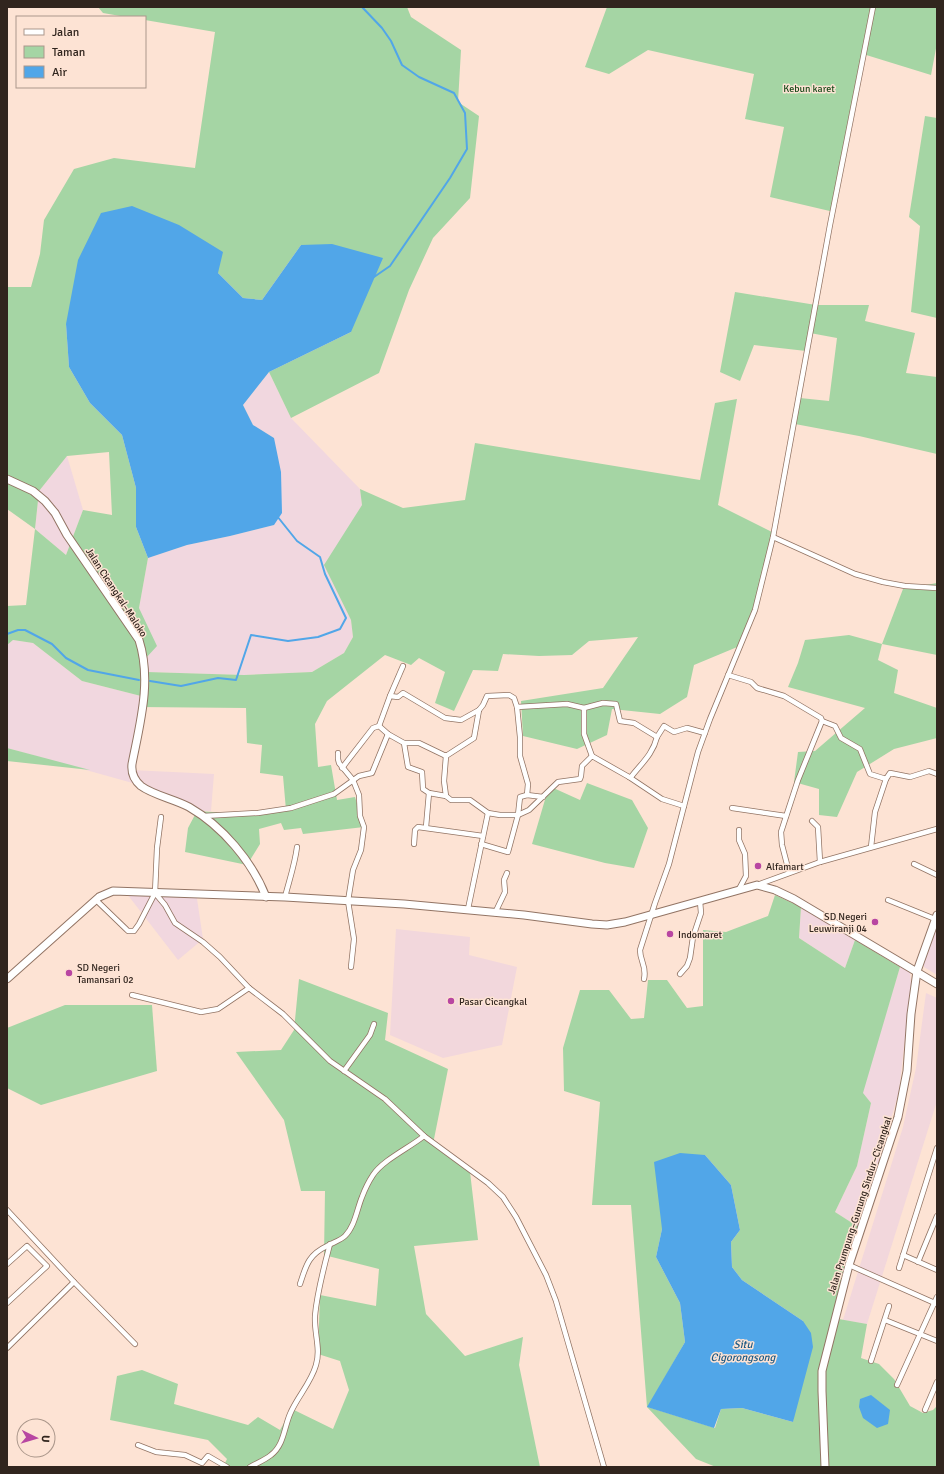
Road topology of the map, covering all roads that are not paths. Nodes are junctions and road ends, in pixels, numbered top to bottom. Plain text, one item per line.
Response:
1 (873, 7) edge
2 (7, 479) edge
3 (772, 537) junction
4 (937, 588) edge
5 (403, 666) dead end
6 (728, 674) junction
7 (390, 696) junction
8 (517, 707) junction
9 (584, 708) junction
10 (479, 710) junction
11 (822, 721) junction
12 (379, 726) junction
13 (705, 733) junction
14 (388, 734) junction
15 (657, 737) junction
16 (404, 742) junction
17 (338, 752) dead end
18 (446, 756) junction
19 (592, 756) junction
20 (342, 768) junction
21 (937, 774) edge
22 (628, 777) junction
23 (886, 779) junction
24 (352, 780) junction
25 (428, 794) junction
26 (527, 795) junction
27 (446, 796) junction
28 (544, 796) junction
29 (684, 806) junction
30 (732, 808) dead end
31 (488, 813) junction
32 (518, 815) junction
33 (201, 816) junction
34 (786, 816) junction
35 (161, 817) dead end
36 (812, 821) dead end
37 (426, 827) junction
38 (937, 829) edge
39 (739, 830) dead end
40 (483, 836) junction
41 (414, 844) dead end
42 (481, 844) junction
43 (297, 847) dead end
44 (871, 848) junction
45 (820, 862) junction
46 (914, 864) dead end
47 (789, 872) junction
48 (507, 873) dead end
49 (937, 875) edge
50 (757, 885) junction
51 (739, 889) junction
52 (155, 893) junction
53 (266, 897) junction
54 (285, 897) junction
55 (96, 900) junction
56 (888, 900) dead end
57 (348, 901) junction
58 (700, 901) junction
59 (468, 910) junction
60 (496, 913) junction
61 (651, 915) junction
62 (936, 917) edge
63 (351, 966) dead end
64 (917, 971) junction
65 (680, 974) dead end
66 (7, 979) edge
67 (644, 979) dead end
68 (937, 984) edge
69 (249, 988) junction
70 (132, 995) dead end
71 (374, 1024) dead end
72 (344, 1071) junction
73 (424, 1136) junction
74 (937, 1148) edge
75 (935, 1162) edge
76 (7, 1210) edge
77 (937, 1216) edge
78 (330, 1244) junction
79 (903, 1255) junction
80 (918, 1262) junction
81 (7, 1264) edge
82 (849, 1264) junction
83 (899, 1268) dead end
84 (937, 1270) edge
85 (74, 1282) junction
86 (300, 1284) dead end
87 (937, 1298) edge
88 (7, 1303) edge
89 (936, 1303) edge
90 (889, 1306) dead end
91 (885, 1320) junction
92 (920, 1334) junction
93 (937, 1341) edge
94 (136, 1344) dead end
95 (8, 1347) edge
96 (871, 1361) dead end
97 (937, 1382) edge
98 (897, 1385) dead end
99 (925, 1410) dead end
100 (138, 1445) dead end
101 (227, 1467) edge
102 (250, 1467) edge
103 (604, 1467) edge
104 (825, 1467) edge

1 - 3 street
2 - 33 main road, Jalan Cicangkal–Maloko
3 - 4 street
3 - 6 street
5 - 7 street
6 - 11 street
6 - 13 street
7 - 10 street
7 - 12 street
8 - 9 street
8 - 10 street
8 - 26 street
9 - 15 street
9 - 19 street
10 - 18 street
11 - 23 street
11 - 34 street
12 - 14 street
12 - 20 street
13 - 15 street
13 - 29 street
14 - 16 street
14 - 24 street
15 - 22 street
16 - 18 street
16 - 25 street
17 - 20 street
18 - 27 street
19 - 22 street
19 - 28 street
20 - 24 street
21 - 23 street
22 - 29 street
23 - 44 street
24 - 33 street
24 - 57 street
25 - 27 street
25 - 37 street
26 - 28 street
26 - 32 street
27 - 31 street
28 - 32 street
29 - 61 street
30 - 34 street
31 - 32 street
31 - 40 street
32 - 42 street
33 - 53 main road, Jalan Cicangkal–Maloko
34 - 47 street
35 - 52 street
36 - 45 street
37 - 40 street
37 - 41 street
38 - 44 street
39 - 51 street
40 - 42 street
42 - 59 street
43 - 54 street
44 - 45 street
45 - 47 street
46 - 49 street
47 - 50 street
48 - 60 street
50 - 51 main road
50 - 64 main road
51 - 58 main road
52 - 53 main road
52 - 55 main road
52 - 55 street
52 - 69 street
53 - 54 main road
54 - 57 main road
55 - 66 main road
56 - 62 street
57 - 59 main road
57 - 63 street
58 - 61 main road
58 - 65 street
59 - 60 main road
60 - 61 main road
61 - 67 street
62 - 64 main road, Jalan Prumpung–Gunung Sindur–Cicangkal
64 - 68 main road
64 - 82 main road, Jalan Prumpung–Gunung Sindur–Cicangkal
69 - 70 street
69 - 72 street
71 - 72 street
72 - 73 street
73 - 78 street
73 - 103 street
74 - 75 street
75 - 79 street
76 - 85 street
77 - 80 street
78 - 86 street
78 - 102 street
79 - 80 street
79 - 83 street
80 - 84 street
81 - 88 street
82 - 89 street
82 - 104 main road, Jalan Prumpung–Gunung Sindur–Cicangkal
85 - 94 street
85 - 95 street
87 - 89 street
89 - 92 street
90 - 91 street
91 - 92 street
91 - 96 street
92 - 93 street
92 - 98 street
97 - 99 street
100 - 101 street

